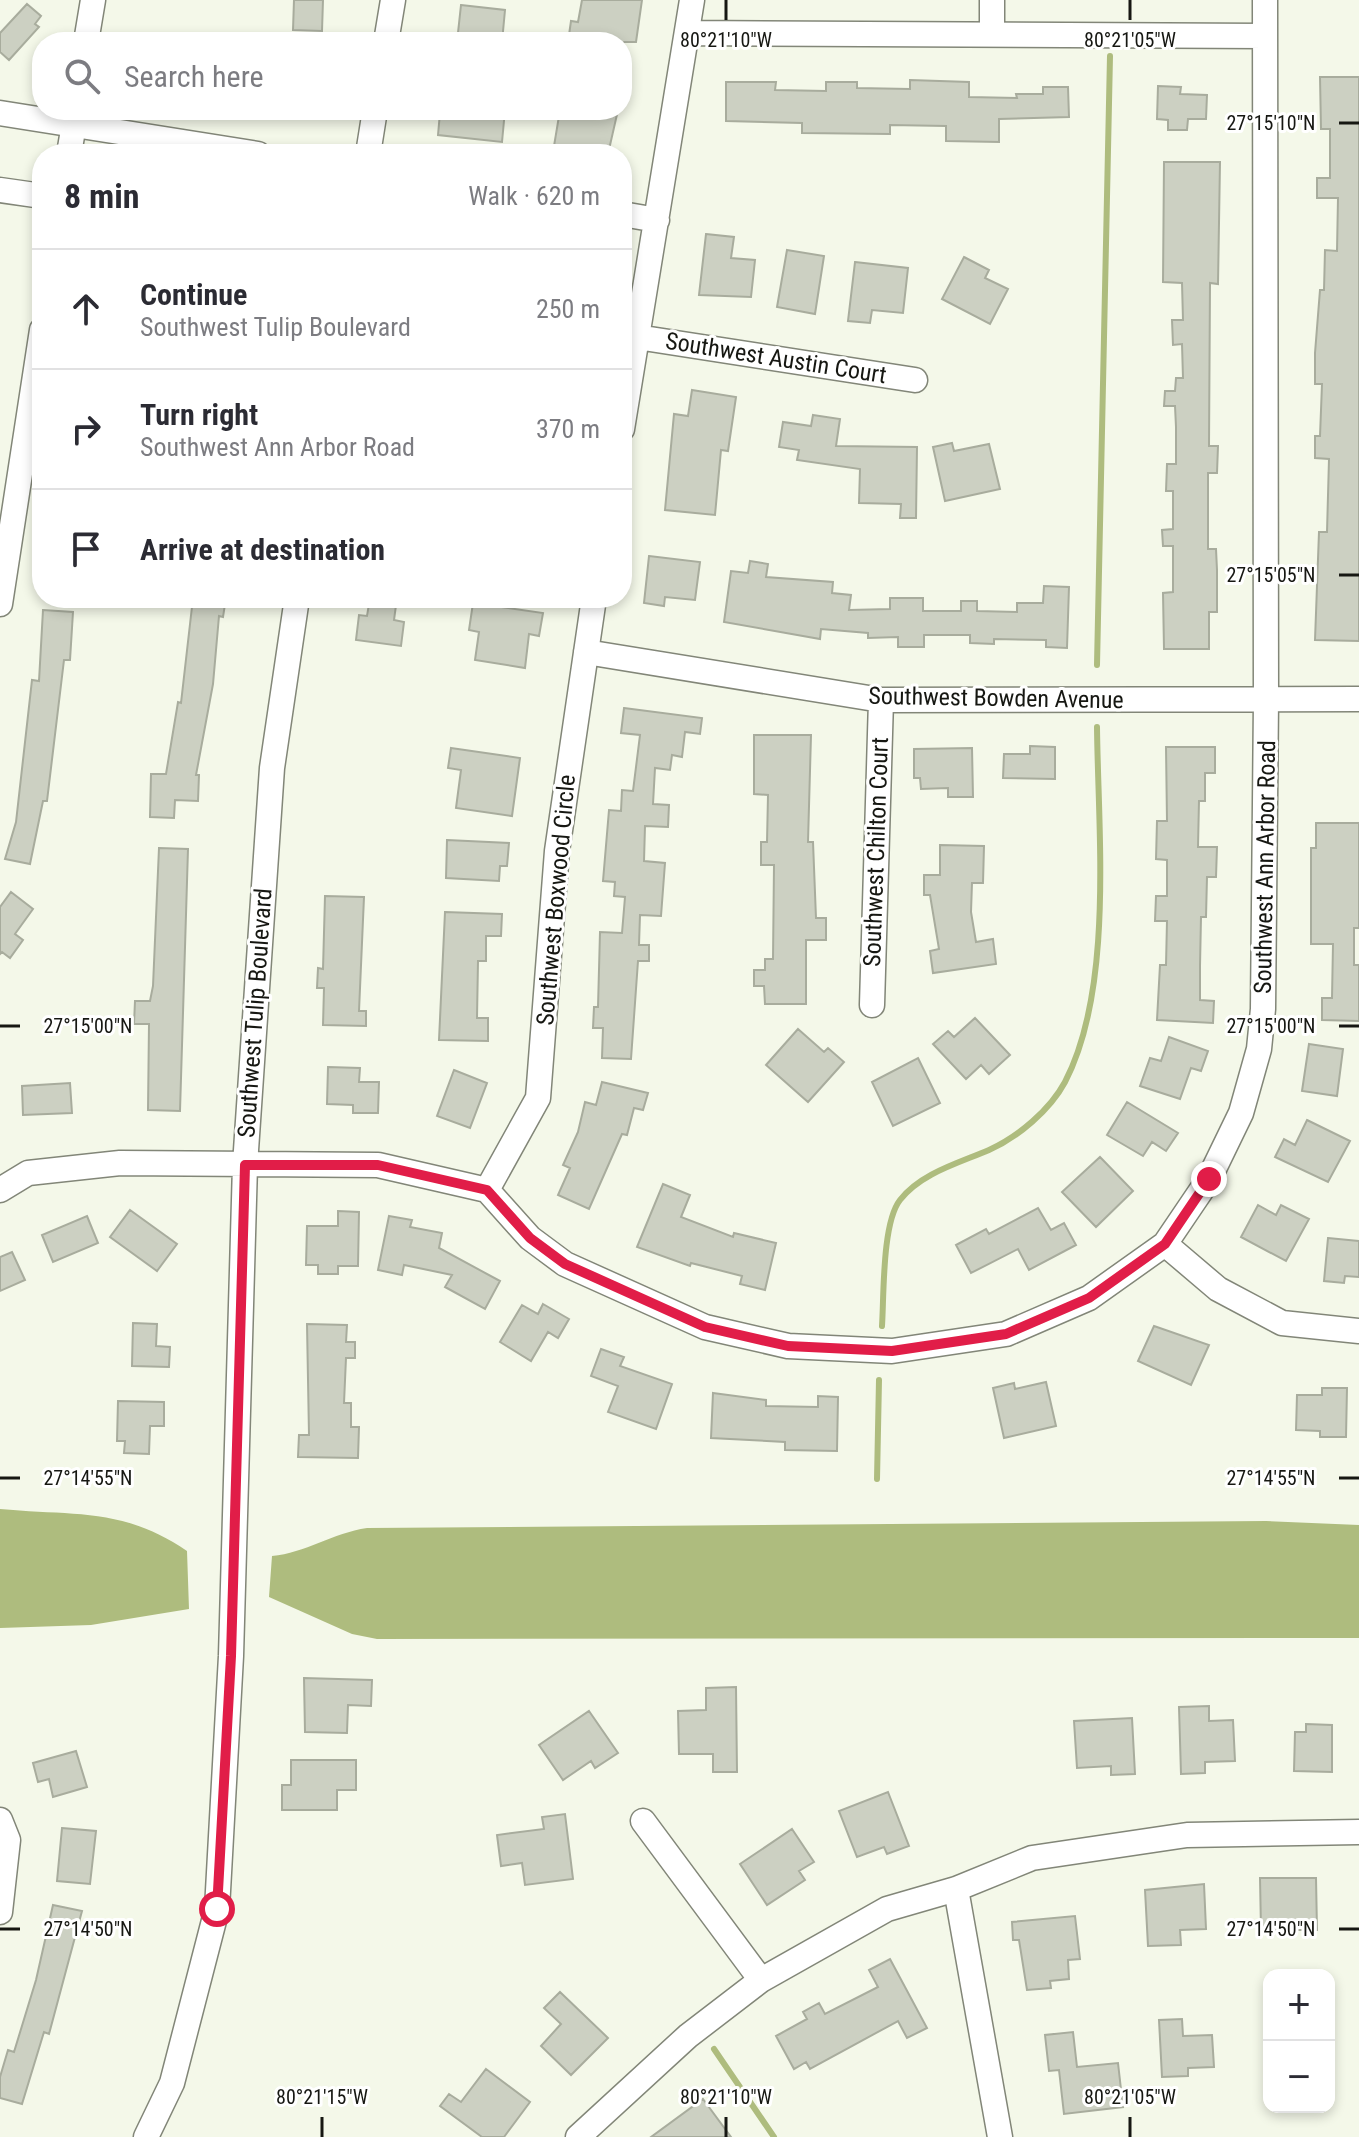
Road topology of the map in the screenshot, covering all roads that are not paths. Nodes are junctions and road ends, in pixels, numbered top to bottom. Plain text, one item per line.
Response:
1 (93, 0) edge
2 (393, 0) edge
3 (692, 0) edge
4 (992, 0) edge
5 (1265, 0) edge
6 (88, 32) edge
7 (388, 32) edge
8 (689, 33) junction
9 (992, 33) junction
10 (1265, 36) junction
11 (0, 113) edge
12 (32, 115) edge
13 (75, 120) edge
14 (85, 120) edge
15 (373, 120) edge
16 (71, 144) edge
17 (207, 144) edge
18 (370, 144) edge
19 (0, 190) edge
20 (32, 195) edge
21 (632, 216) edge
22 (657, 220) junction
23 (637, 337) junction
24 (632, 368) edge
25 (915, 380) dead end
26 (32, 395) edge
27 (0, 604) edge
28 (296, 608) edge
29 (593, 608) edge
30 (586, 652) junction
31 (1359, 699) edge
32 (881, 700) junction
33 (1266, 700) junction
34 (872, 1005) dead end
35 (245, 1165) junction
36 (0, 1190) edge
37 (487, 1190) junction
38 (1165, 1244) junction
39 (1359, 1331) edge
40 (0, 1820) edge
41 (643, 1821) dead end
42 (1359, 1832) edge
43 (956, 1889) junction
44 (0, 1912) edge
45 (761, 1980) junction
46 (146, 2137) edge
47 (578, 2137) edge
48 (1000, 2137) edge

1 - 6 street
2 - 7 street
3 - 8 street
4 - 9 street
5 - 10 street, Southwest Ann Arbor Road
8 - 9 street
8 - 22 street
9 - 10 street
10 - 33 street, Southwest Ann Arbor Road
11 - 12 street
13 - 16 street
14 - 17 street
15 - 18 street
19 - 20 street
21 - 22 street
22 - 23 street
23 - 24 street
23 - 25 street, Southwest Austin Court
26 - 27 street
28 - 35 street, Southwest Tulip Boulevard
29 - 30 street, Southwest Boxwood Circle
30 - 32 street, Southwest Bowden Avenue
30 - 37 street, Southwest Boxwood Circle
31 - 33 street, Southwest Bowden Avenue
32 - 33 street, Southwest Bowden Avenue
32 - 34 street, Southwest Chilton Court
33 - 38 street, Southwest Ann Arbor Road
35 - 36 street
35 - 37 street
35 - 46 street, Southwest Tulip Boulevard
37 - 38 street, Southwest Ann Arbor Road
38 - 39 street
40 - 44 street
41 - 45 street
42 - 43 street
43 - 45 street
43 - 48 street
45 - 47 street

